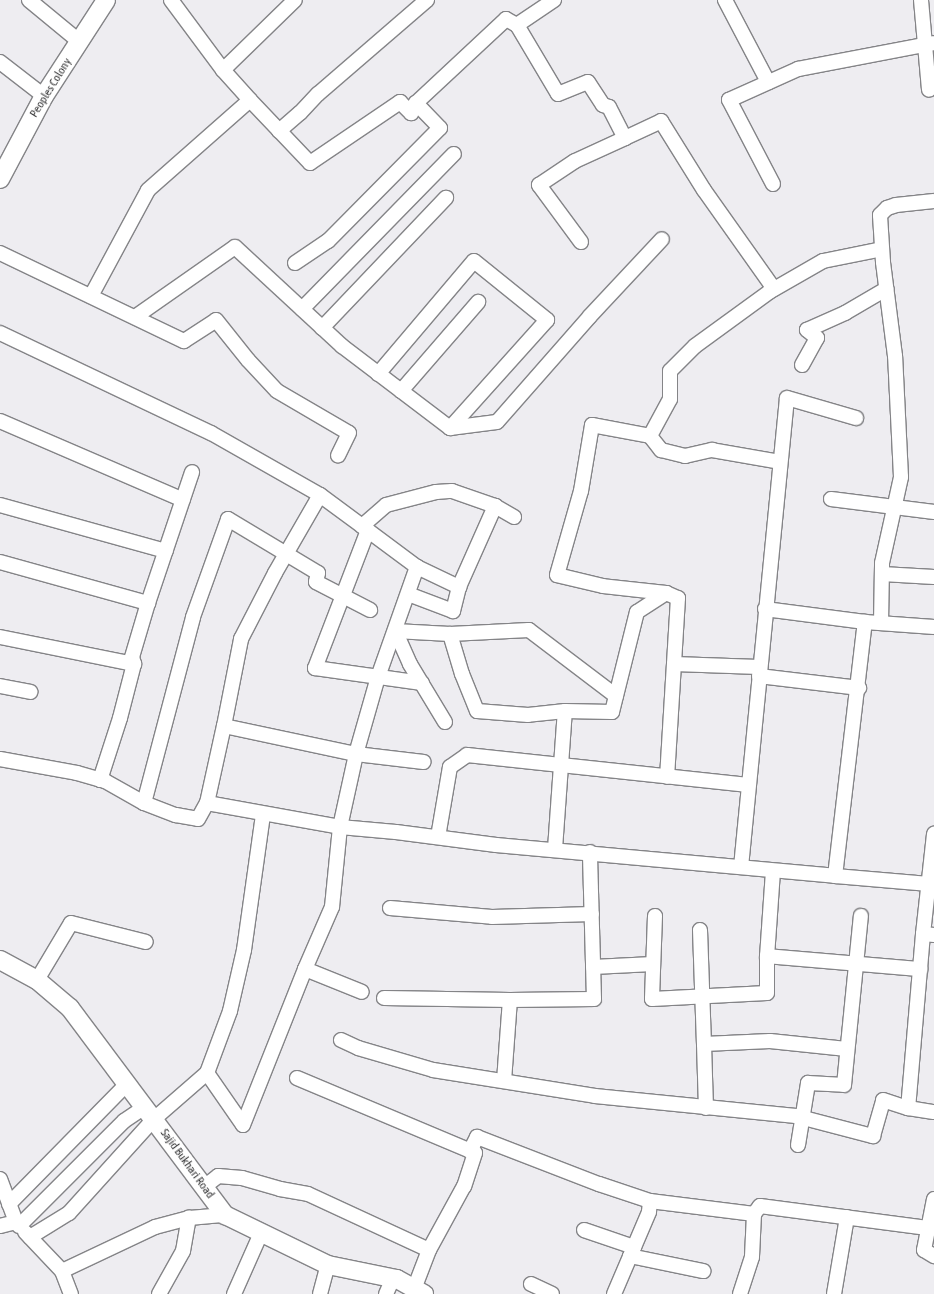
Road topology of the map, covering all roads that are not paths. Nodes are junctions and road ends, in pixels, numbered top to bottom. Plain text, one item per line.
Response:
1 (29, 0) edge
2 (106, 0) edge
3 (171, 0) edge
4 (294, 0) edge
5 (427, 0) edge
6 (554, 0) edge
7 (725, 0) edge
8 (921, 0) edge
9 (517, 24) junction
10 (80, 42) junction
11 (929, 44) edge
12 (0, 62) edge
13 (223, 70) junction
14 (768, 82) junction
15 (929, 90) dead end
16 (44, 96) junction
17 (250, 100) junction
18 (416, 104) junction
19 (280, 131) junction
20 (625, 138) junction
21 (454, 154) dead end
22 (2, 170) edge
23 (774, 184) dead end
24 (446, 198) dead end
25 (934, 200) edge
26 (662, 239) dead end
27 (581, 242) dead end
28 (882, 249) junction
29 (0, 252) edge
30 (294, 263) dead end
31 (774, 289) junction
32 (886, 289) junction
33 (91, 296) junction
34 (478, 302) dead end
35 (302, 309) junction
36 (135, 317) junction
37 (322, 328) junction
38 (0, 333) edge
39 (802, 365) dead end
40 (378, 374) junction
41 (401, 391) junction
42 (856, 418) dead end
43 (0, 421) edge
44 (450, 428) junction
45 (650, 436) junction
46 (338, 456) dead end
47 (780, 462) junction
48 (192, 472) dead end
49 (320, 495) junction
50 (831, 499) dead end
51 (183, 500) junction
52 (0, 505) edge
53 (495, 506) junction
54 (894, 507) junction
55 (934, 512) edge
56 (514, 517) dead end
57 (365, 528) junction
58 (166, 551) junction
59 (286, 554) junction
60 (0, 562) edge
61 (417, 567) junction
62 (882, 574) junction
63 (934, 577) edge
64 (459, 587) junction
65 (666, 593) junction
66 (408, 594) junction
67 (344, 596) junction
68 (148, 603) junction
69 (765, 609) junction
70 (370, 610) dead end
71 (864, 622) junction
72 (881, 623) junction
73 (934, 627) edge
74 (395, 631) junction
75 (450, 634) junction
76 (0, 637) edge
77 (134, 664) junction
78 (674, 664) junction
79 (759, 671) junction
80 (378, 677) junction
81 (422, 683) junction
82 (0, 686) edge
83 (858, 688) junction
84 (30, 692) dead end
85 (616, 696) junction
86 (565, 711) junction
87 (446, 722) dead end
88 (224, 726) junction
89 (356, 754) junction
90 (0, 760) edge
91 (424, 762) dead end
92 (561, 766) junction
93 (668, 777) junction
94 (100, 780) junction
95 (748, 786) junction
96 (144, 803) junction
97 (207, 803) junction
98 (263, 815) junction
99 (340, 827) junction
100 (934, 834) edge
101 (438, 837) junction
102 (555, 849) junction
103 (590, 852) junction
104 (741, 867) junction
105 (773, 871) junction
106 (835, 876) junction
107 (929, 884) junction
108 (390, 908) dead end
109 (592, 914) junction
110 (655, 916) dead end
111 (861, 916) dead end
112 (700, 930) dead end
113 (929, 934) edge
114 (146, 942) dead end
115 (767, 956) junction
116 (0, 960) edge
117 (653, 964) junction
118 (856, 964) junction
119 (593, 967) junction
120 (305, 969) junction
121 (920, 969) junction
122 (37, 980) junction
123 (362, 992) dead end
124 (702, 997) junction
125 (384, 998) dead end
126 (510, 1000) junction
127 (341, 1040) dead end
128 (704, 1044) junction
129 (847, 1049) junction
130 (207, 1073) junction
131 (297, 1078) dead end
132 (504, 1081) junction
133 (128, 1084) junction
134 (706, 1108) junction
135 (908, 1108) junction
136 (934, 1112) edge
137 (149, 1113) junction
138 (802, 1117) junction
139 (798, 1145) dead end
140 (470, 1151) junction
141 (0, 1179) edge
142 (204, 1187) junction
143 (934, 1199) edge
144 (650, 1201) junction
145 (9, 1204) junction
146 (754, 1214) junction
147 (226, 1216) junction
148 (847, 1217) junction
149 (189, 1218) junction
150 (17, 1224) junction
151 (0, 1226) edge
152 (928, 1228) junction
153 (584, 1230) dead end
154 (261, 1232) junction
155 (30, 1237) junction
156 (429, 1250) junction
157 (632, 1252) junction
158 (934, 1256) edge
159 (328, 1265) junction
160 (62, 1270) junction
161 (703, 1271) dead end
162 (531, 1284) dead end
163 (390, 1286) edge
164 (419, 1291) edge
165 (71, 1294) edge
166 (160, 1294) edge
167 (234, 1294) edge
168 (320, 1294) edge
169 (552, 1294) edge
170 (614, 1294) edge
171 (740, 1294) edge
172 (834, 1294) edge

1 - 10 street
2 - 10 street, Peoples Colony
3 - 13 street
4 - 13 street
5 - 19 street
6 - 9 street
7 - 14 street
8 - 11 street
9 - 18 street
9 - 20 street
10 - 16 street, Peoples Colony
11 - 14 street
11 - 15 street
12 - 16 street
13 - 17 street
14 - 23 street
16 - 22 street, Peoples Colony
17 - 19 street
17 - 33 street
18 - 19 street
18 - 30 street
20 - 27 street
20 - 31 street
21 - 35 street
24 - 37 street
25 - 28 street
26 - 44 street
28 - 31 street
28 - 32 street
29 - 33 street
31 - 45 street
32 - 39 street
32 - 54 street
33 - 36 street
34 - 41 street
35 - 36 street
35 - 37 street
36 - 46 street
37 - 40 street
38 - 49 street
40 - 41 street
40 - 44 street
41 - 44 street
42 - 47 street
43 - 51 street
45 - 47 street
45 - 65 street
47 - 69 street
48 - 51 street
49 - 57 street
49 - 59 street
50 - 54 street
51 - 58 street
52 - 58 street
53 - 56 street
53 - 57 street
53 - 64 street
54 - 55 street
54 - 62 street
57 - 61 street
57 - 67 street
58 - 68 street
59 - 67 street
59 - 88 street
59 - 96 street
60 - 68 street
61 - 64 street
61 - 66 street
62 - 63 street
62 - 72 street
64 - 66 street
65 - 78 street
65 - 85 street
66 - 74 street
67 - 70 street
67 - 80 street
68 - 77 street
69 - 71 street
69 - 79 street
71 - 72 street
71 - 83 street
72 - 73 street
74 - 75 street
74 - 80 street
74 - 81 street
75 - 85 street
75 - 86 street
76 - 77 street
77 - 94 street
78 - 79 street
78 - 93 street
79 - 83 street
79 - 95 street
80 - 81 street
80 - 89 street
81 - 87 street
82 - 84 street
83 - 106 street
85 - 86 street
86 - 92 street
88 - 89 street
88 - 97 street
89 - 91 street
89 - 99 street
90 - 94 street
92 - 93 street
92 - 101 street
92 - 102 street
93 - 95 street
94 - 96 street
95 - 104 street
96 - 97 street
97 - 98 street
98 - 99 street
98 - 130 street
99 - 101 street
99 - 120 street
100 - 107 street
101 - 102 street
102 - 103 street
103 - 104 street
103 - 109 street
104 - 105 street
105 - 106 street
105 - 115 street
106 - 107 street
107 - 113 street
108 - 109 street
109 - 119 street
110 - 117 street
111 - 118 street
112 - 124 street
113 - 121 street
114 - 122 street
115 - 118 street
115 - 124 street
116 - 122 street, Sajid Bukhari Road
117 - 119 street
117 - 124 street
118 - 121 street
118 - 129 street
119 - 126 street
120 - 123 street
120 - 130 street
121 - 135 street
122 - 133 street, Sajid Bukhari Road
124 - 128 street
125 - 126 street
126 - 132 street
127 - 132 street
128 - 129 street
128 - 134 street
129 - 138 street
130 - 137 street
131 - 140 street
132 - 134 street
133 - 137 street, Sajid Bukhari Road
133 - 145 street
134 - 138 street
135 - 136 street
135 - 138 street
137 - 142 street, Sajid Bukhari Road
137 - 150 street
137 - 155 street
138 - 139 street
140 - 144 street
140 - 156 street
141 - 145 street
142 - 147 street, Sajid Bukhari Road
142 - 156 street
143 - 152 street
144 - 146 street
144 - 157 street
145 - 150 street
146 - 148 street
146 - 171 street
147 - 149 street
147 - 154 street, Sajid Bukhari Road
148 - 152 street
148 - 172 street
149 - 160 street
149 - 166 street
150 - 151 street
150 - 155 street
152 - 158 street
153 - 157 street
154 - 159 street, Sajid Bukhari Road
154 - 167 street
155 - 160 street
156 - 164 street
157 - 161 street
157 - 170 street
159 - 163 street, Sajid Bukhari Road
159 - 168 street
160 - 165 street
162 - 169 street
163 - 164 street, Sajid Bukhari Road

